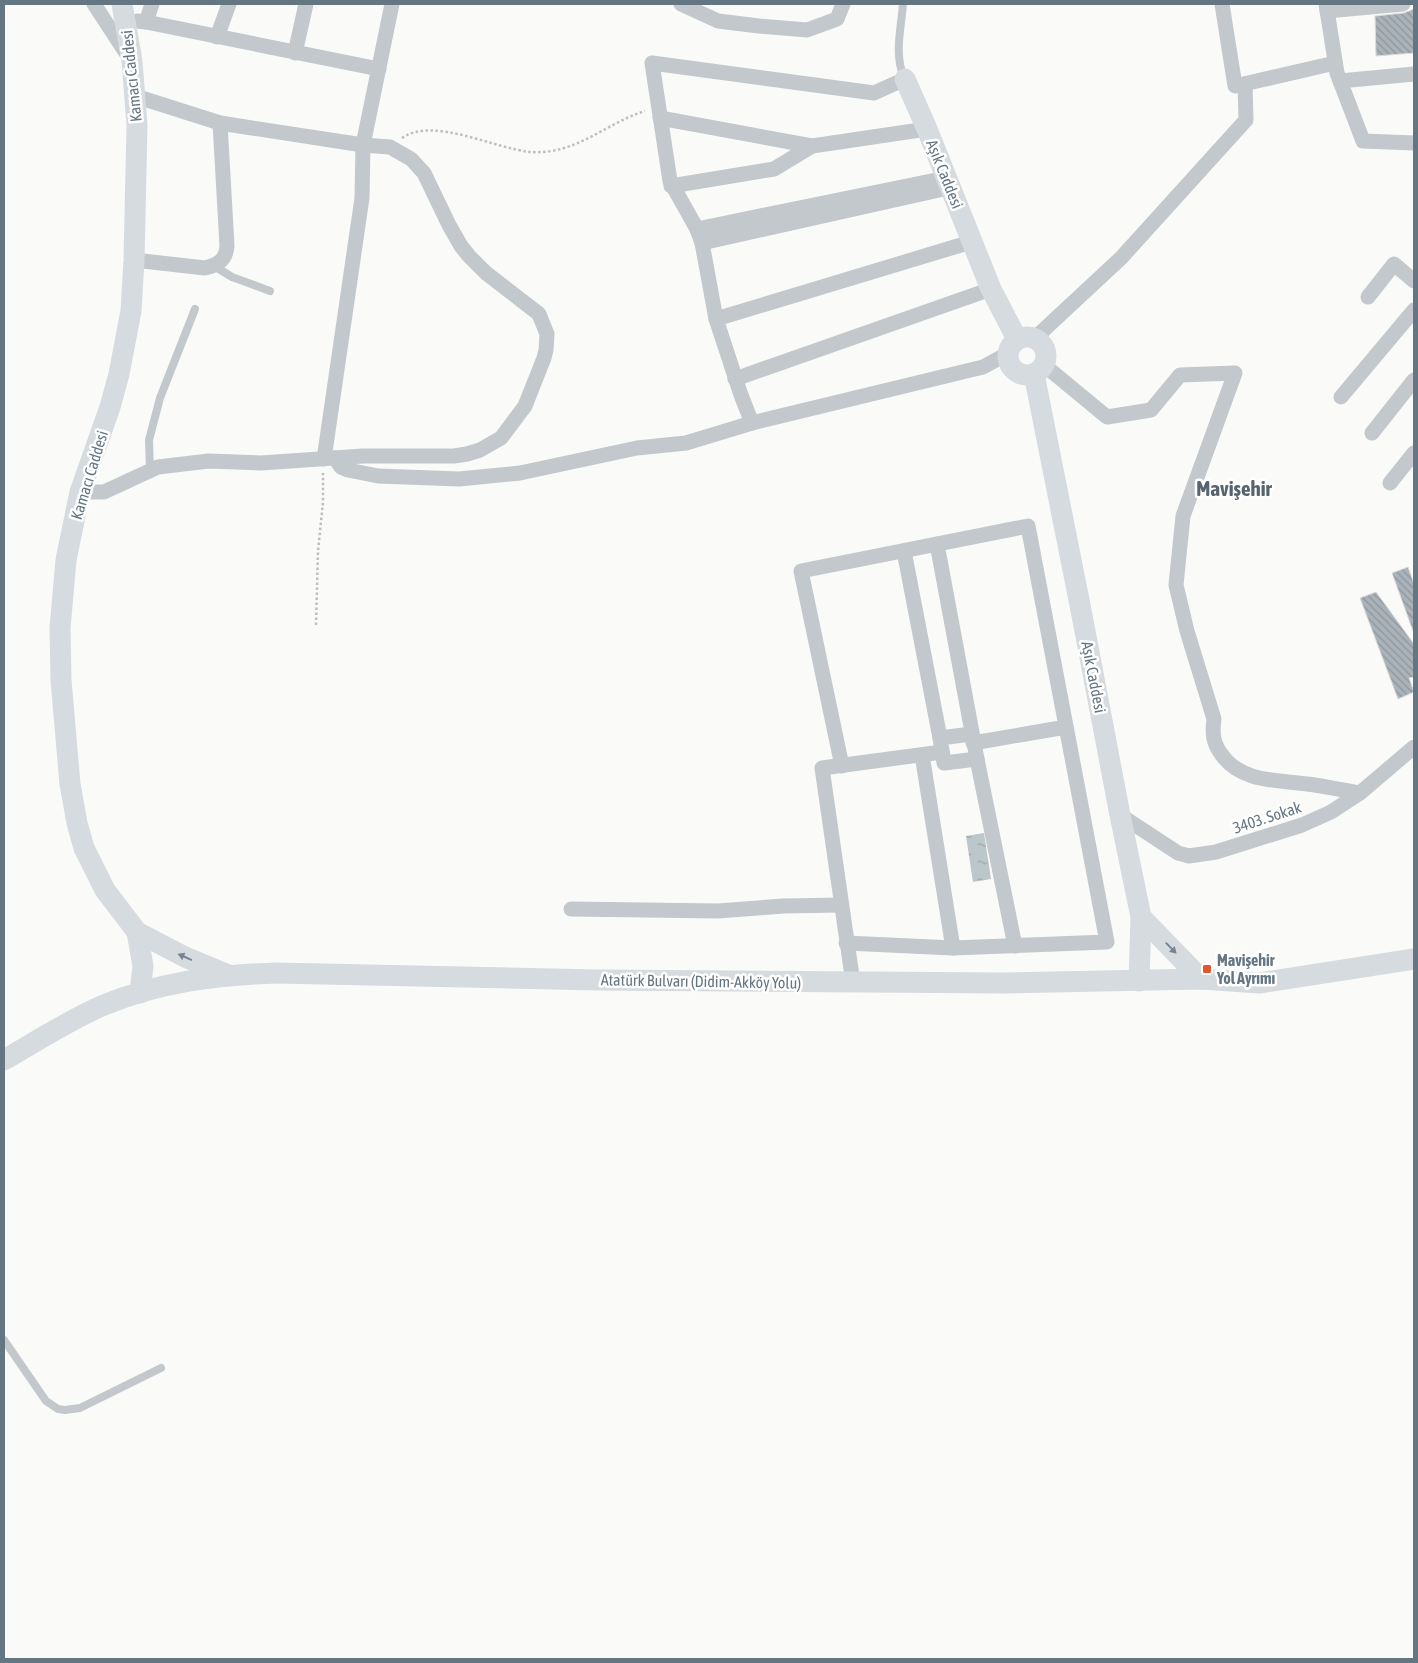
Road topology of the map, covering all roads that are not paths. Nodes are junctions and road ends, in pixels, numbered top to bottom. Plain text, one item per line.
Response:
1 (94, 4) edge
2 (152, 4) edge
3 (229, 4) edge
4 (306, 4) edge
5 (392, 4) edge
6 (681, 4) edge
7 (843, 4) edge
8 (904, 4) edge
9 (1222, 4) edge
10 (1403, 4) edge
11 (1327, 7) edge
12 (131, 15) edge
13 (218, 37) junction
14 (295, 53) junction
15 (132, 61) junction
16 (1335, 63) junction
17 (379, 70) junction
18 (1414, 74) edge
19 (905, 79) junction
20 (1340, 81) junction
21 (1245, 84) junction
22 (135, 96) junction
23 (659, 112) junction
24 (220, 123) junction
25 (927, 129) junction
26 (1414, 143) edge
27 (363, 145) junction
28 (812, 146) junction
29 (948, 182) junction
30 (671, 186) junction
31 (699, 236) junction
32 (972, 242) junction
33 (134, 260) junction
34 (214, 266) junction
35 (1414, 282) edge
36 (991, 289) junction
37 (270, 291) dead end
38 (1368, 297) dead end
39 (195, 309) dead end
40 (1414, 310) edge
41 (716, 319) junction
42 (1020, 344) junction
43 (1039, 369) junction
44 (735, 379) junction
45 (1414, 380) edge
46 (1341, 397) dead end
47 (752, 423) junction
48 (1372, 433) dead end
49 (1414, 453) edge
50 (329, 459) junction
51 (150, 471) junction
52 (1390, 483) dead end
53 (80, 492) junction
54 (937, 544) junction
55 (904, 551) junction
56 (1066, 726) junction
57 (972, 739) junction
58 (941, 745) junction
59 (1414, 747) edge
60 (922, 755) junction
61 (977, 759) junction
62 (842, 766) junction
63 (1360, 793) junction
64 (1120, 815) junction
65 (841, 904) junction
66 (571, 909) dead end
67 (1141, 917) junction
68 (136, 932) junction
69 (846, 943) junction
70 (1015, 946) junction
71 (953, 948) junction
72 (1414, 959) edge
73 (231, 976) junction
74 (1201, 979) junction
75 (1139, 981) junction
76 (853, 982) junction
77 (140, 992) junction
78 (4, 1060) edge
79 (4, 1340) edge
80 (161, 1368) dead end

1 - 15 street
2 - 12 street
3 - 13 street
4 - 14 street
5 - 17 street
6 - 7 street
8 - 19 lane, Aşık Caddesi
9 - 21 street
10 - 11 street
11 - 16 street
12 - 13 street
12 - 15 street, Kamacı Caddesi
13 - 14 street
14 - 17 street
15 - 22 street, Kamacı Caddesi
16 - 20 street
16 - 21 street
17 - 27 street
18 - 20 street
19 - 23 street
19 - 25 street, Aşık Caddesi
20 - 26 street
21 - 42 street
22 - 24 street
22 - 33 street, Kamacı Caddesi
23 - 28 street
23 - 30 street
24 - 27 street
24 - 34 street
25 - 28 street
25 - 29 street, Aşık Caddesi
27 - 50 street
27 - 50 street
28 - 30 street
29 - 31 street
29 - 32 street, Aşık Caddesi
30 - 31 street
31 - 41 street
32 - 36 street, Aşık Caddesi
32 - 41 street
33 - 34 street
33 - 53 street, Kamacı Caddesi
34 - 37 lane
35 - 38 street
36 - 42 street, Aşık Caddesi
36 - 44 street
39 - 51 lane
40 - 46 street
41 - 44 street
42 - 43 street, Aşık Caddesi
42 - 43 street, Aşık Caddesi
42 - 47 street
43 - 63 street
43 - 64 street, Aşık Caddesi
44 - 47 street
45 - 48 street
47 - 50 street
49 - 52 street
50 - 51 street
51 - 53 street
53 - 68 street, Kamacı Caddesi
54 - 55 street
54 - 56 street
54 - 57 street
55 - 58 street
55 - 62 street
56 - 57 street
56 - 70 street
57 - 58 street
57 - 61 street
58 - 60 street
58 - 61 street
59 - 63 street, 3403. Sokak
60 - 62 street
60 - 71 street
61 - 70 street
62 - 65 street
63 - 64 street, 3403. Sokak
64 - 67 street, Aşık Caddesi
65 - 66 street
65 - 69 street
67 -> 74 street
67 - 75 street, Aşık Caddesi
73 -> 68 street, Kamacı Caddesi
68 - 77 street, Kamacı Caddesi
69 - 71 street
69 - 76 street
70 - 71 street
72 - 74 street, Atatürk Bulvarı (Didim-Akköy Yolu)
73 - 76 street, Atatürk Bulvarı (Didim-Akköy Yolu)
73 - 77 street, Atatürk Bulvarı (Didim-Akköy Yolu)
74 - 75 street, Atatürk Bulvarı (Didim-Akköy Yolu)
75 - 76 street, Atatürk Bulvarı (Didim-Akköy Yolu)
77 - 78 street, Atatürk Bulvarı (Didim-Akköy Yolu)
79 - 80 lane

